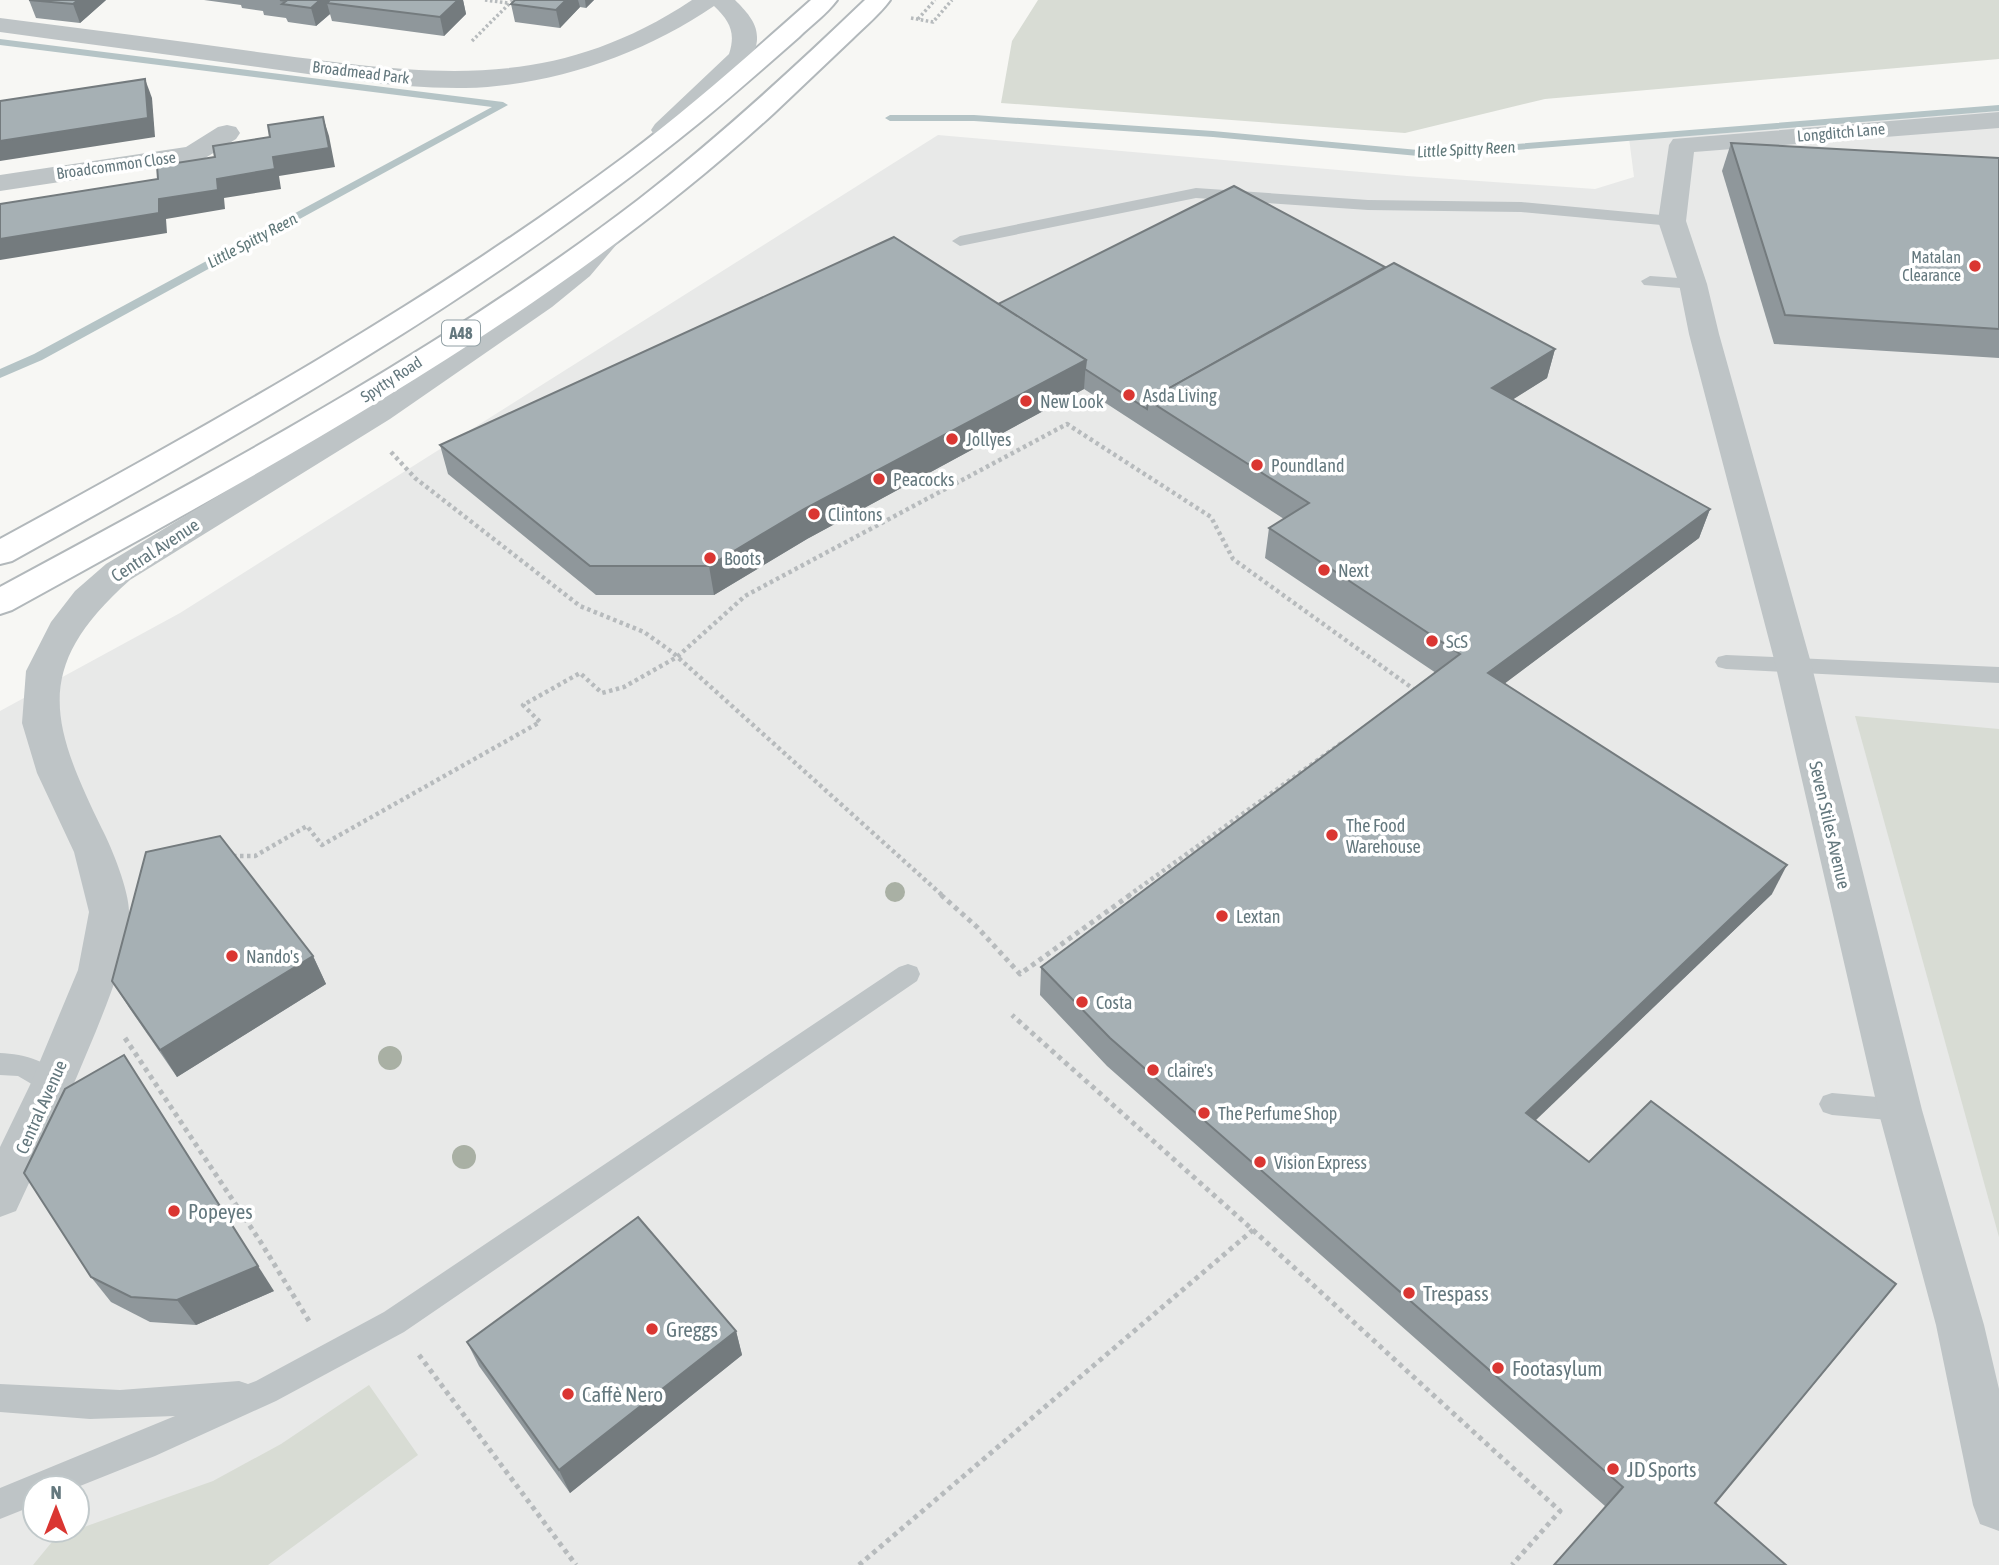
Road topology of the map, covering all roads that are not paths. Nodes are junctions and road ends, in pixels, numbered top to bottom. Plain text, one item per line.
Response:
1 (708, 0) edge
2 (721, 0) edge
3 (825, 0) edge
4 (878, 0) edge
5 (0, 25) edge
6 (1999, 120) edge
7 (227, 134) dead end
8 (1682, 145) joint
9 (619, 172) junction
10 (0, 183) edge
11 (1672, 221) junction
12 (612, 232) junction
13 (960, 240) dead end
14 (1650, 281) dead end
15 (1693, 284) junction
16 (0, 553) edge
17 (0, 602) edge
18 (1726, 662) dead end
19 (1793, 663) junction
20 (1999, 675) edge
21 (908, 974) dead end
22 (0, 1063) edge
23 (52, 1085) junction
24 (1832, 1104) dead end
25 (1900, 1110) junction
26 (0, 1196) edge
27 (266, 1391) junction
28 (0, 1398) edge
29 (71, 1474) edge
30 (21, 1495) edge
31 (0, 1504) edge
32 (1999, 1505) edge

1 - 5 street, Broadmead Park
2 - 9 street
3 - 9 main road, A48
4 - 12 main road, Spytty Road / A48
6 - 8 street, Longditch Lane
7 - 10 street, Broadcommon Close
8 - 11 street, Seven Stiles Avenue
9 - 16 main road, A48
11 - 13 lane
11 - 15 street, Seven Stiles Avenue
12 - 17 main road, Spytty Road / A48
12 - 23 street, Central Avenue
14 - 15 lane
15 - 19 street, Seven Stiles Avenue
18 - 19 lane
19 - 20 lane
19 - 25 street, Seven Stiles Avenue
21 - 27 lane
22 - 23 lane
23 - 26 street, Central Avenue
24 - 25 lane
25 - 32 street, Seven Stiles Avenue
27 - 28 lane
27 - 29 lane
30 - 31 lane

